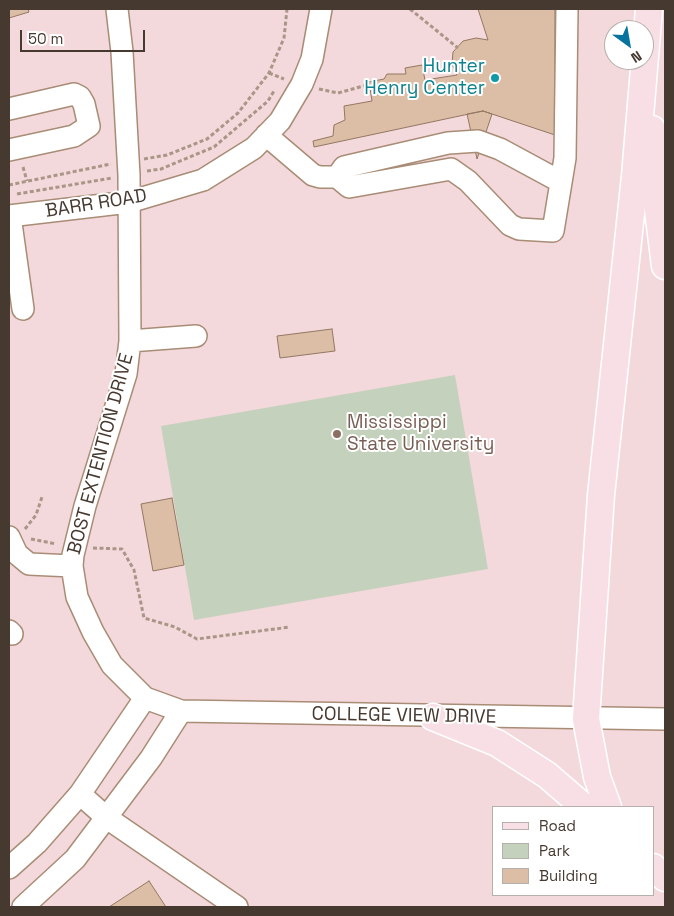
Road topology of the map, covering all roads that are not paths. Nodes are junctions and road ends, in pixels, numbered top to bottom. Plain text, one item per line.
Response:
1 (116, 9) edge
2 (321, 9) edge
3 (567, 9) edge
4 (649, 9) edge
5 (9, 109) edge
6 (266, 135) junction
7 (448, 143) junction
8 (9, 150) edge
9 (451, 169) junction
10 (338, 177) junction
11 (561, 182) junction
12 (129, 202) junction
13 (9, 209) edge
14 (665, 266) edge
15 (23, 309) dead end
16 (196, 336) dead end
17 (130, 341) junction
18 (16, 532) edge
19 (74, 556) junction
20 (145, 698) junction
21 (181, 711) junction
22 (432, 717) junction
23 (586, 718) junction
24 (665, 719) edge
25 (80, 794) junction
26 (583, 806) edge
27 (608, 806) edge
28 (107, 818) junction
29 (9, 868) edge
30 (654, 868) edge
31 (665, 878) edge
32 (23, 907) edge
33 (237, 907) edge

1 - 12 street, BOST EXTENTION DRIVE
2 - 6 street, BARR ROAD
3 - 11 street
4 - 14 main road
4 - 23 main road
5 - 8 street
6 - 10 street
6 - 12 street, BARR ROAD
7 - 9 street
7 - 10 street
7 - 11 street
9 - 10 street
9 - 11 street
12 - 13 street, BARR ROAD
12 - 17 street, BOST EXTENTION DRIVE
13 - 15 street
16 - 17 street
17 - 19 street, BOST EXTENTION DRIVE
18 - 19 street
19 - 20 street, BOST EXTENTION DRIVE
20 - 21 street, COLLEGE VIEW DRIVE
20 - 25 street
21 - 22 street, COLLEGE VIEW DRIVE
21 - 28 street
22 - 23 street, COLLEGE VIEW DRIVE
22 - 26 main road
23 - 24 street, COLLEGE VIEW DRIVE
23 - 27 main road
25 - 28 street
25 - 29 street
28 - 32 street
28 - 33 street
30 - 31 main road

